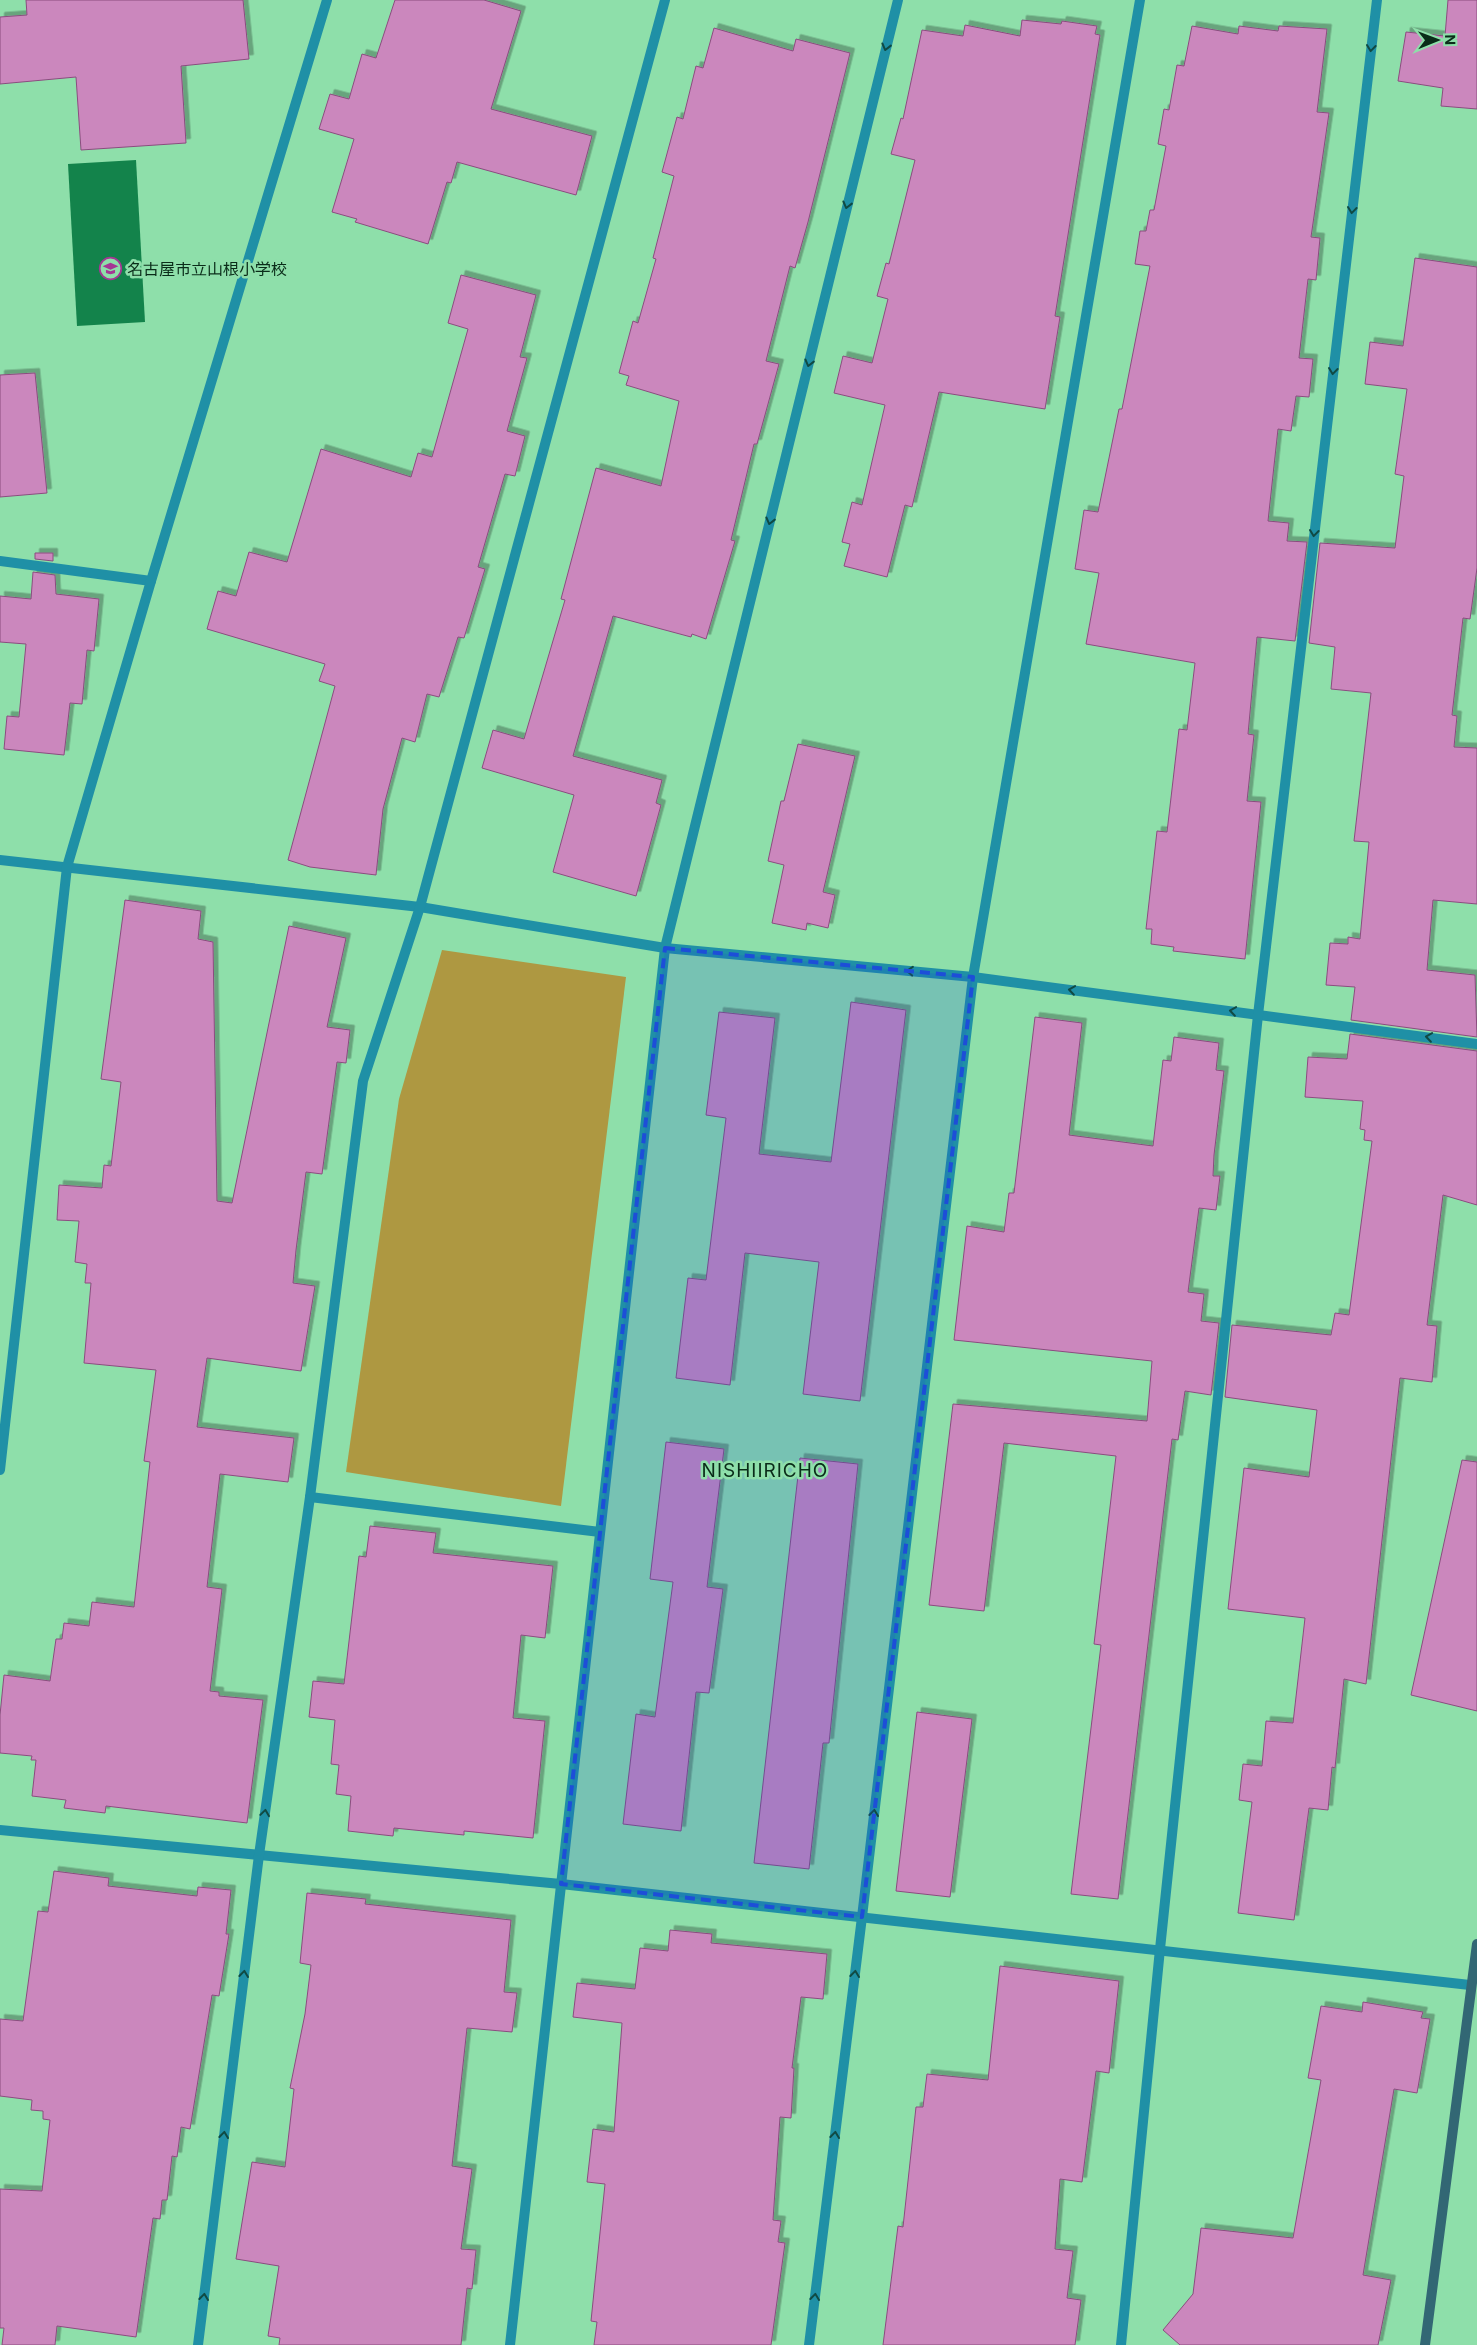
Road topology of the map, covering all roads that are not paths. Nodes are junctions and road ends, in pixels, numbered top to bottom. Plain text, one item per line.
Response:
1 (327, 0) edge
2 (666, 0) edge
3 (898, 0) edge
4 (1140, 0) edge
5 (1377, 0) edge
6 (0, 561) edge
7 (151, 581) junction
8 (0, 860) edge
9 (67, 867) junction
10 (420, 907) junction
11 (665, 948) junction
12 (973, 977) junction
13 (1258, 1015) junction
14 (1477, 1044) edge
15 (0, 1470) edge
16 (310, 1496) junction
17 (600, 1532) junction
18 (0, 1830) edge
19 (259, 1855) junction
20 (561, 1884) junction
21 (862, 1917) junction
22 (1477, 1944) edge
23 (1160, 1950) junction
24 (1470, 1985) junction
25 (198, 2345) edge
26 (510, 2345) edge
27 (809, 2345) edge
28 (1121, 2345) edge
29 (1425, 2345) edge

1 - 7 street
2 - 10 street
3 -> 11 street
4 - 12 street
5 -> 13 street
6 - 7 street
7 - 9 street
8 - 9 street
9 - 10 street
9 - 15 street
10 - 11 street
10 - 16 street
12 -> 11 street
11 - 17 street
13 -> 12 street
21 -> 12 street
14 -> 13 street
13 - 23 street
16 - 17 street
19 -> 16 street
17 - 20 street
18 - 19 street
19 - 20 street
25 -> 19 street
20 - 21 street
20 - 26 street
21 - 23 street
27 -> 21 street
22 - 24 street
23 - 24 street
23 - 28 street
24 - 29 street

